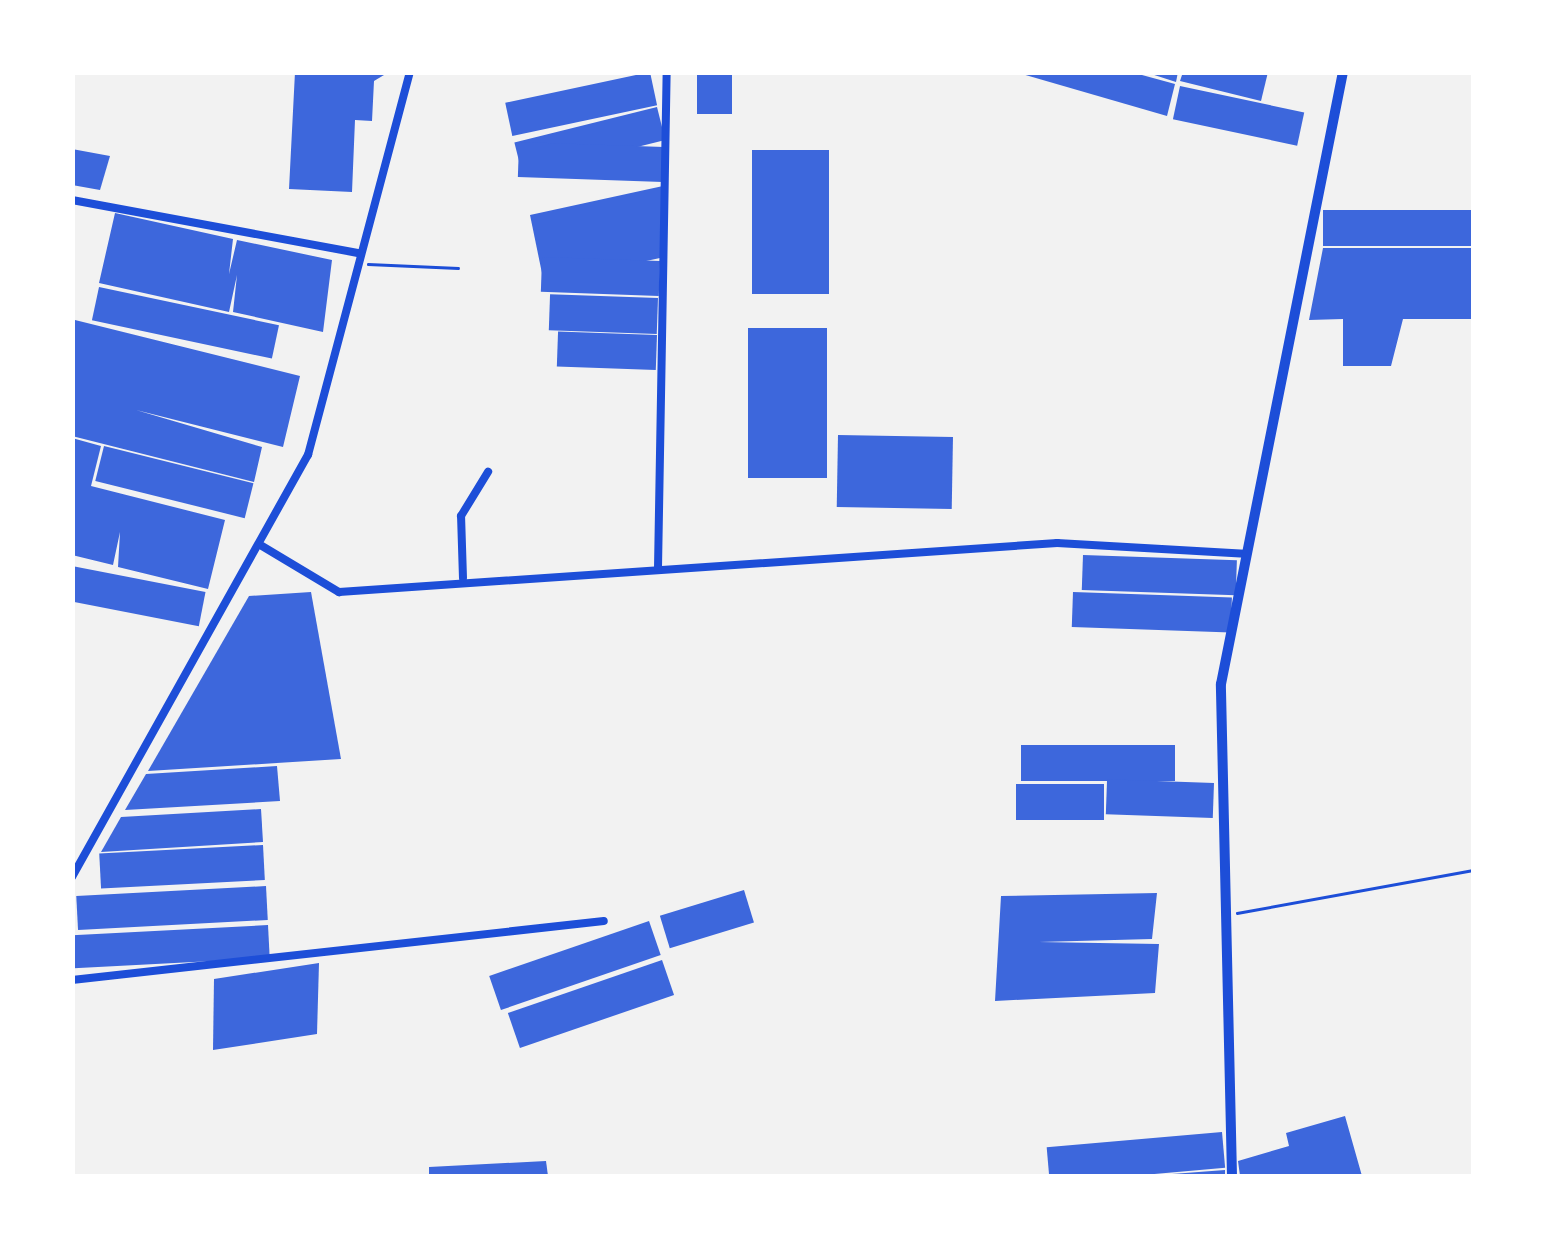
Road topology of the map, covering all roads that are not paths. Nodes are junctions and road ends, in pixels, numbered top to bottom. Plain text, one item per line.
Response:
1 (410, 72) edge
2 (668, 72) edge
3 (1343, 72) edge
4 (72, 200) edge
5 (358, 257) junction
6 (488, 472) dead end
7 (262, 546) junction
8 (1245, 554) junction
9 (658, 568) junction
10 (463, 578) junction
11 (72, 877) edge
12 (604, 921) dead end
13 (72, 980) edge
14 (1232, 1176) edge

1 - 5 street
2 - 9 street
3 - 8 street
4 - 5 street
5 - 7 street
6 - 10 street
7 - 10 street
7 - 11 street
8 - 9 street
8 - 14 street
9 - 10 street
12 - 13 street

